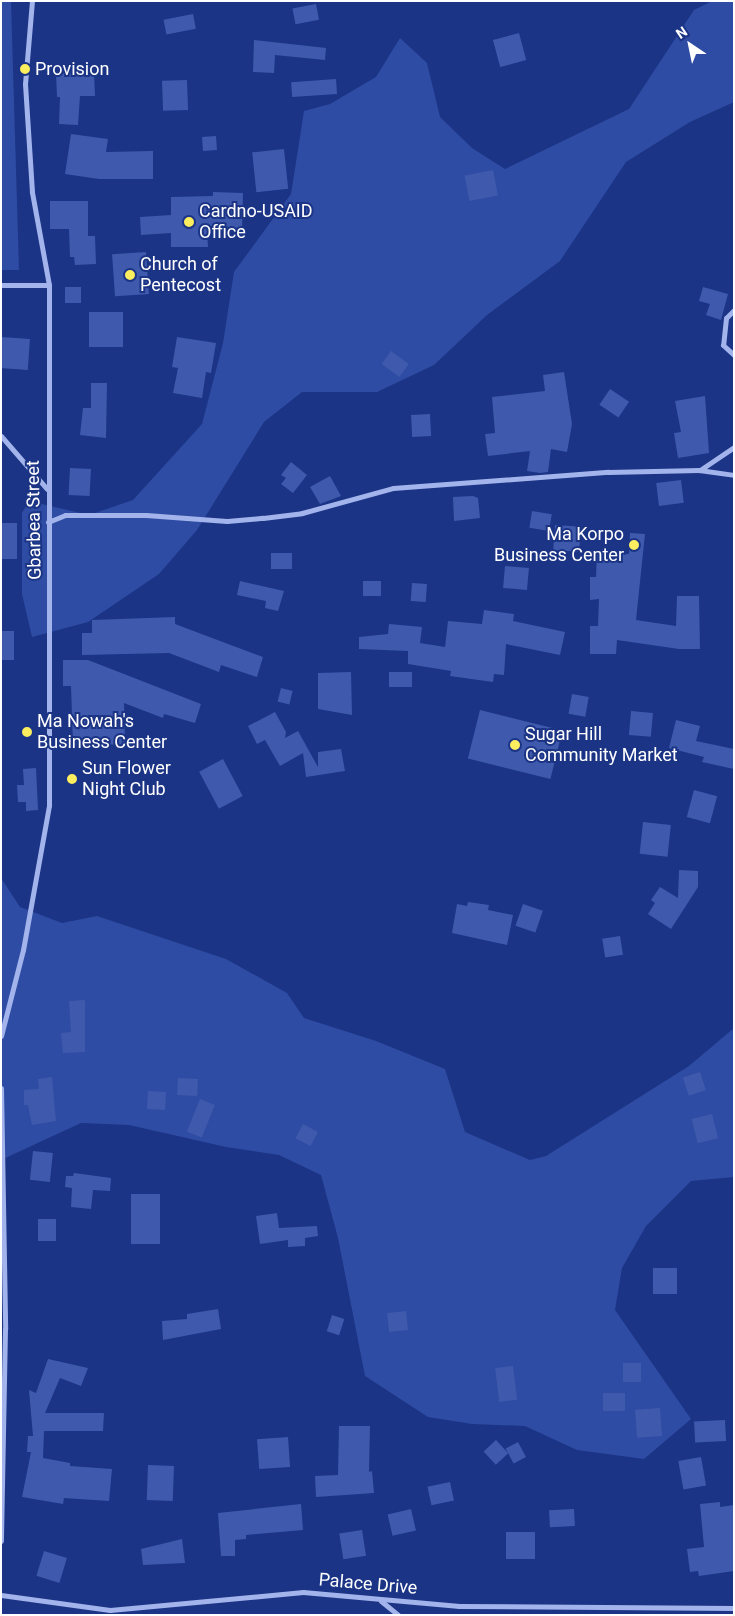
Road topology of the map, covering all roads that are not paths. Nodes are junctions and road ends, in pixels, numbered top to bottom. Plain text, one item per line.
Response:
1 (32, 1) edge
2 (1, 285) edge
3 (49, 285) junction
4 (734, 310) edge
5 (734, 355) edge
6 (1, 436) edge
7 (734, 447) edge
8 (700, 470) junction
9 (734, 476) edge
10 (48, 490) junction
11 (48, 522) junction
12 (1, 1036) edge
13 (1, 1088) edge
14 (1, 1541) edge
15 (1, 1595) edge
16 (380, 1600) junction
17 (734, 1608) edge
18 (398, 1615) edge

1 - 3 street, Gbarbea Street
2 - 3 street
3 - 10 street, Gbarbea Street
4 - 5 street
6 - 10 street
7 - 8 street
8 - 9 street
8 - 11 street
10 - 11 street, Gbarbea Street
11 - 12 street, Gbarbea Street
13 - 14 street
15 - 16 street, Palace Drive
16 - 17 street, Palace Drive
16 - 18 street

